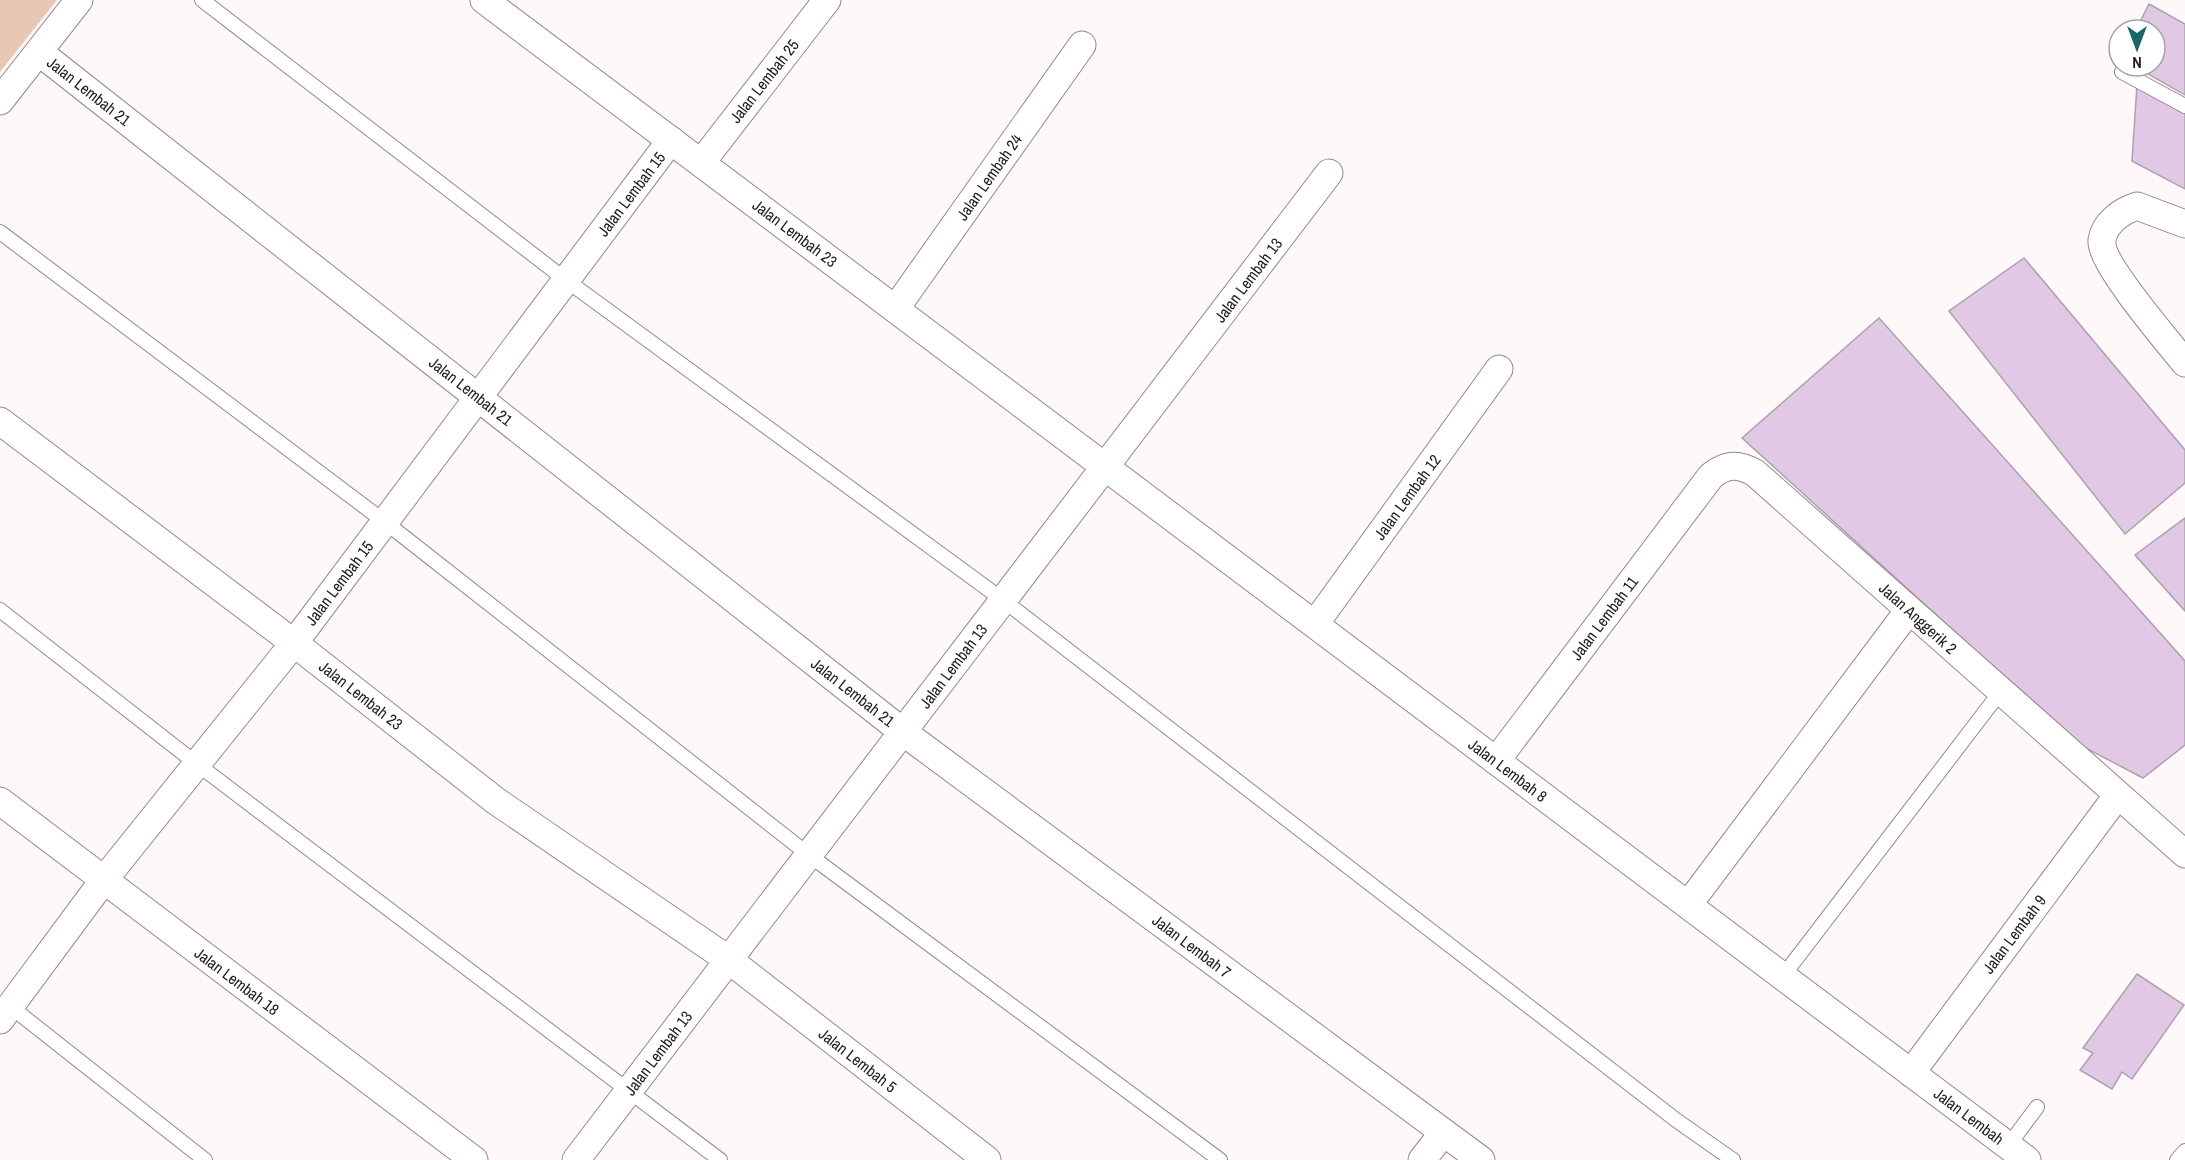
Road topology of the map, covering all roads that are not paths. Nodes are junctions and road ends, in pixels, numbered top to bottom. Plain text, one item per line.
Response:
1 (80, 0) edge
2 (202, 0) edge
3 (484, 0) edge
4 (827, 0) edge
5 (517, 10) edge
6 (1082, 45) dead end
7 (39, 52) junction
8 (2133, 78) edge
9 (0, 100) edge
10 (2185, 106) edge
11 (671, 140) junction
12 (701, 163) junction
13 (1329, 173) dead end
14 (2184, 223) edge
15 (0, 232) edge
16 (566, 280) junction
17 (896, 308) junction
18 (2185, 363) edge
19 (1499, 369) dead end
20 (479, 397) junction
21 (0, 421) edge
22 (1105, 467) junction
23 (1711, 476) joint
24 (385, 522) junction
25 (1003, 600) junction
26 (0, 610) edge
27 (1909, 610) junction
28 (1315, 624) junction
29 (294, 643) junction
30 (2001, 691) junction
31 (903, 732) junction
32 (1496, 760) junction
33 (197, 764) junction
34 (2117, 796) junction
35 (0, 801) edge
36 (2185, 854) edge
37 (809, 855) junction
38 (103, 881) junction
39 (1688, 905) junction
40 (729, 960) junction
41 (1783, 976) junction
42 (3, 1008) edge
43 (1911, 1073) junction
44 (629, 1090) junction
45 (2037, 1107) dead end
46 (1443, 1134) junction
47 (2185, 1151) edge
48 (2017, 1153) edge
49 (205, 1160) edge
50 (474, 1160) edge
51 (576, 1160) edge
52 (720, 1160) edge
53 (987, 1160) edge
54 (1220, 1160) edge
55 (1422, 1160) edge
56 (1480, 1160) edge
57 (1733, 1160) edge
58 (2178, 1160) edge

1 - 7 street
2 - 16 lane
3 - 5 street, Jalan Lembah 23
4 - 12 street, Jalan Lembah 25
5 - 11 street, Jalan Lembah 23
6 - 17 street, Jalan Lembah 24
7 - 9 street
7 - 20 street, Jalan Lembah 21
8 - 10 lane
11 - 12 street, Jalan Lembah 23
11 - 16 street, Jalan Lembah 15
12 - 17 street, Jalan Lembah 23
13 - 22 street, Jalan Lembah 13
14 - 18 street
15 - 24 lane
16 - 20 street, Jalan Lembah 15
16 - 25 lane
17 - 22 street, Jalan Lembah 23
19 - 28 street, Jalan Lembah 12
20 - 24 street, Jalan Lembah 15
20 - 31 street, Jalan Lembah 21
21 - 29 street, Jalan Lembah 23
22 - 25 street, Jalan Lembah 13
22 - 28 street, Jalan Lembah 8
23 - 27 street, Jalan Anggerik 2
23 - 32 street, Jalan Lembah 11
24 - 29 street, Jalan Lembah 15
24 - 37 lane
25 - 31 street, Jalan Lembah 13
25 - 57 lane
26 - 33 lane
27 - 30 street, Jalan Anggerik 2
27 - 39 street
28 - 32 street, Jalan Lembah 8
29 - 33 street, Jalan Lembah 15
29 - 40 street, Jalan Lembah 23
30 - 34 street, Jalan Anggerik 2
30 - 41 lane
31 - 37 street, Jalan Lembah 13
31 - 46 street, Jalan Lembah 7
32 - 39 street, Jalan Lembah 8
33 - 38 street, Jalan Lembah 15
33 - 44 lane
34 - 36 street, Jalan Anggerik 2
34 - 43 street, Jalan Lembah 9
35 - 38 street, Jalan Lembah 18
37 - 40 street, Jalan Lembah 13
37 - 54 lane
38 - 42 street, Jalan Lembah 15
38 - 50 street, Jalan Lembah 18
39 - 41 street, Jalan Lembah 8
40 - 44 street, Jalan Lembah 13
40 - 53 street, Jalan Lembah 5
41 - 43 street, Jalan Lembah 8
42 - 49 lane
43 - 48 street, Jalan Lembah
44 - 51 street, Jalan Lembah 13
44 - 52 lane
45 - 48 lane
46 - 55 street
46 - 56 street, Jalan Lembah 7
47 - 58 lane

